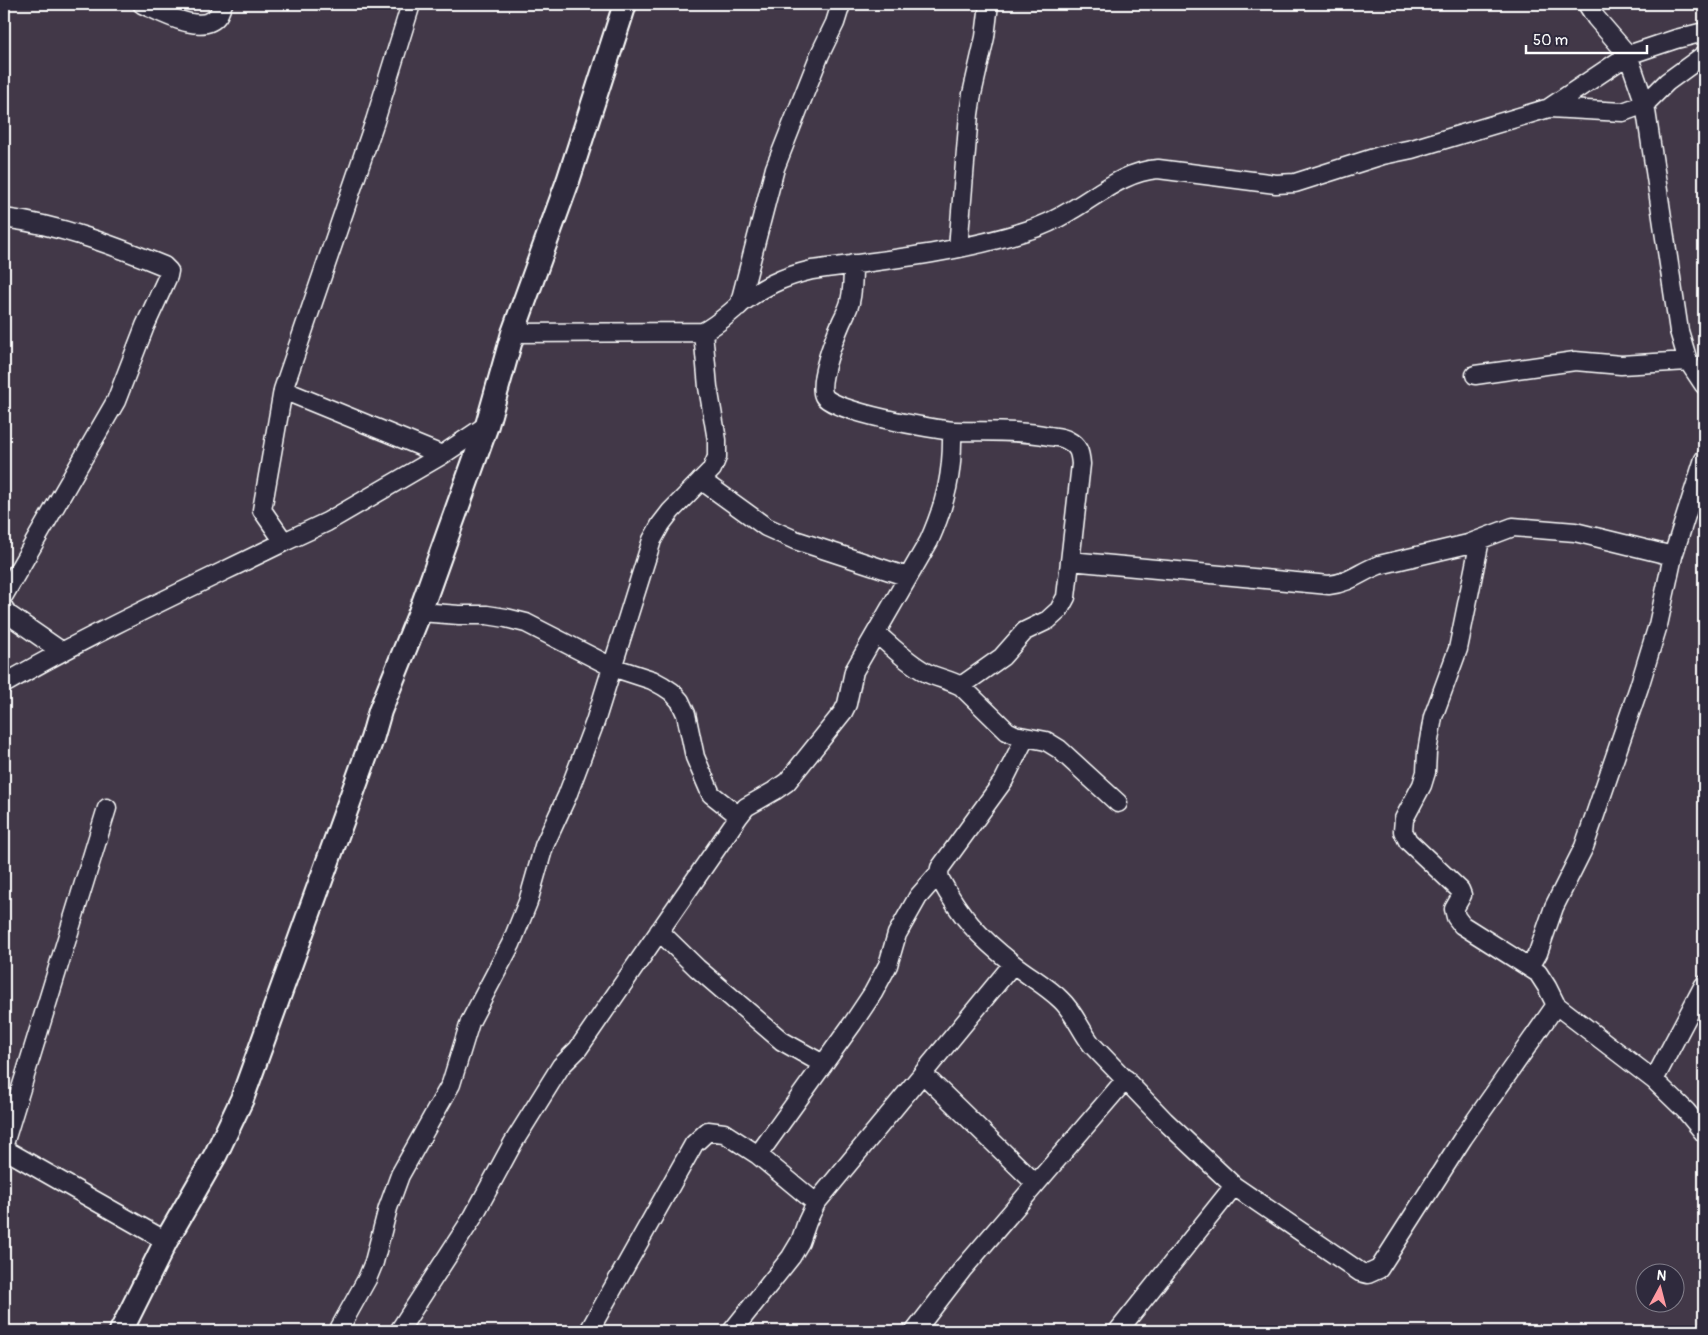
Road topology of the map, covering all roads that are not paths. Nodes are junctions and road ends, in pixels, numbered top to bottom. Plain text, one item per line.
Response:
1 (142, 4) edge
2 (222, 4) edge
3 (411, 4) edge
4 (625, 4) edge
5 (841, 4) edge
6 (989, 4) edge
7 (1587, 4) edge
8 (1704, 32) edge
9 (1628, 55) junction
10 (1704, 55) edge
11 (1645, 104) junction
12 (1549, 108) junction
13 (4, 218) edge
14 (958, 248) junction
15 (853, 264) junction
16 (739, 306) junction
17 (703, 332) junction
18 (513, 333) junction
19 (1688, 361) junction
20 (1475, 375) dead end
21 (1704, 385) edge
22 (283, 390) junction
23 (487, 425) junction
24 (952, 431) junction
25 (442, 455) junction
26 (1704, 459) edge
27 (701, 480) junction
28 (1480, 540) junction
29 (284, 542) junction
30 (1673, 556) junction
31 (1070, 561) junction
32 (908, 577) junction
33 (4, 595) edge
34 (4, 608) edge
35 (420, 612) junction
36 (876, 633) junction
37 (61, 651) junction
38 (612, 666) junction
39 (4, 684) edge
40 (961, 686) junction
41 (1025, 738) junction
42 (1118, 803) dead end
43 (107, 808) dead end
44 (739, 816) junction
45 (938, 873) junction
46 (659, 931) junction
47 (1013, 964) junction
48 (1530, 967) junction
49 (1704, 985) edge
50 (1556, 1005) junction
51 (1699, 1007) edge
52 (823, 1064) junction
53 (922, 1074) junction
54 (1126, 1079) junction
55 (1654, 1080) junction
56 (1704, 1133) edge
57 (4, 1144) edge
58 (4, 1150) edge
59 (758, 1156) junction
60 (1036, 1184) junction
61 (1234, 1186) junction
62 (816, 1203) junction
63 (166, 1240) junction
64 (121, 1331) edge
65 (338, 1331) edge
66 (399, 1331) edge
67 (589, 1331) edge
68 (732, 1331) edge
69 (915, 1331) edge
70 (1118, 1331) edge

1 - 2 street
3 - 22 street
4 - 18 street
5 - 16 street
6 - 14 street
7 - 9 street
8 - 9 street
9 - 11 street
9 - 12 street
10 - 11 street
11 - 12 street
11 - 19 street
12 - 14 street
13 - 33 street
14 - 15 street
15 - 16 street
15 - 24 street
16 - 17 street
17 - 18 street
17 - 27 street
18 - 23 street
19 - 20 street
19 - 21 street
22 - 25 street
22 - 29 street
23 - 25 street
23 - 35 street
24 - 31 street
24 - 32 street
25 - 29 street
26 - 30 street
27 - 32 street
27 - 38 street
28 - 30 street
28 - 31 street
28 - 48 street
29 - 37 street
30 - 48 street
31 - 40 street
32 - 36 street
34 - 37 street
35 - 38 street
35 - 63 street
36 - 40 street
36 - 44 street
37 - 39 street
38 - 44 street
38 - 65 street
40 - 41 street
41 - 42 street
41 - 45 street
43 - 57 street
44 - 46 street
45 - 47 street
45 - 52 street
46 - 52 street
46 - 66 street
47 - 53 street
47 - 54 street
48 - 50 street
49 - 51 street
50 - 55 street
50 - 61 street
51 - 55 street
52 - 59 street
53 - 60 street
53 - 62 street
54 - 60 street
54 - 61 street
55 - 56 street
58 - 63 street
59 - 62 street
59 - 67 street
60 - 69 street
61 - 70 street
62 - 68 street
63 - 64 street

